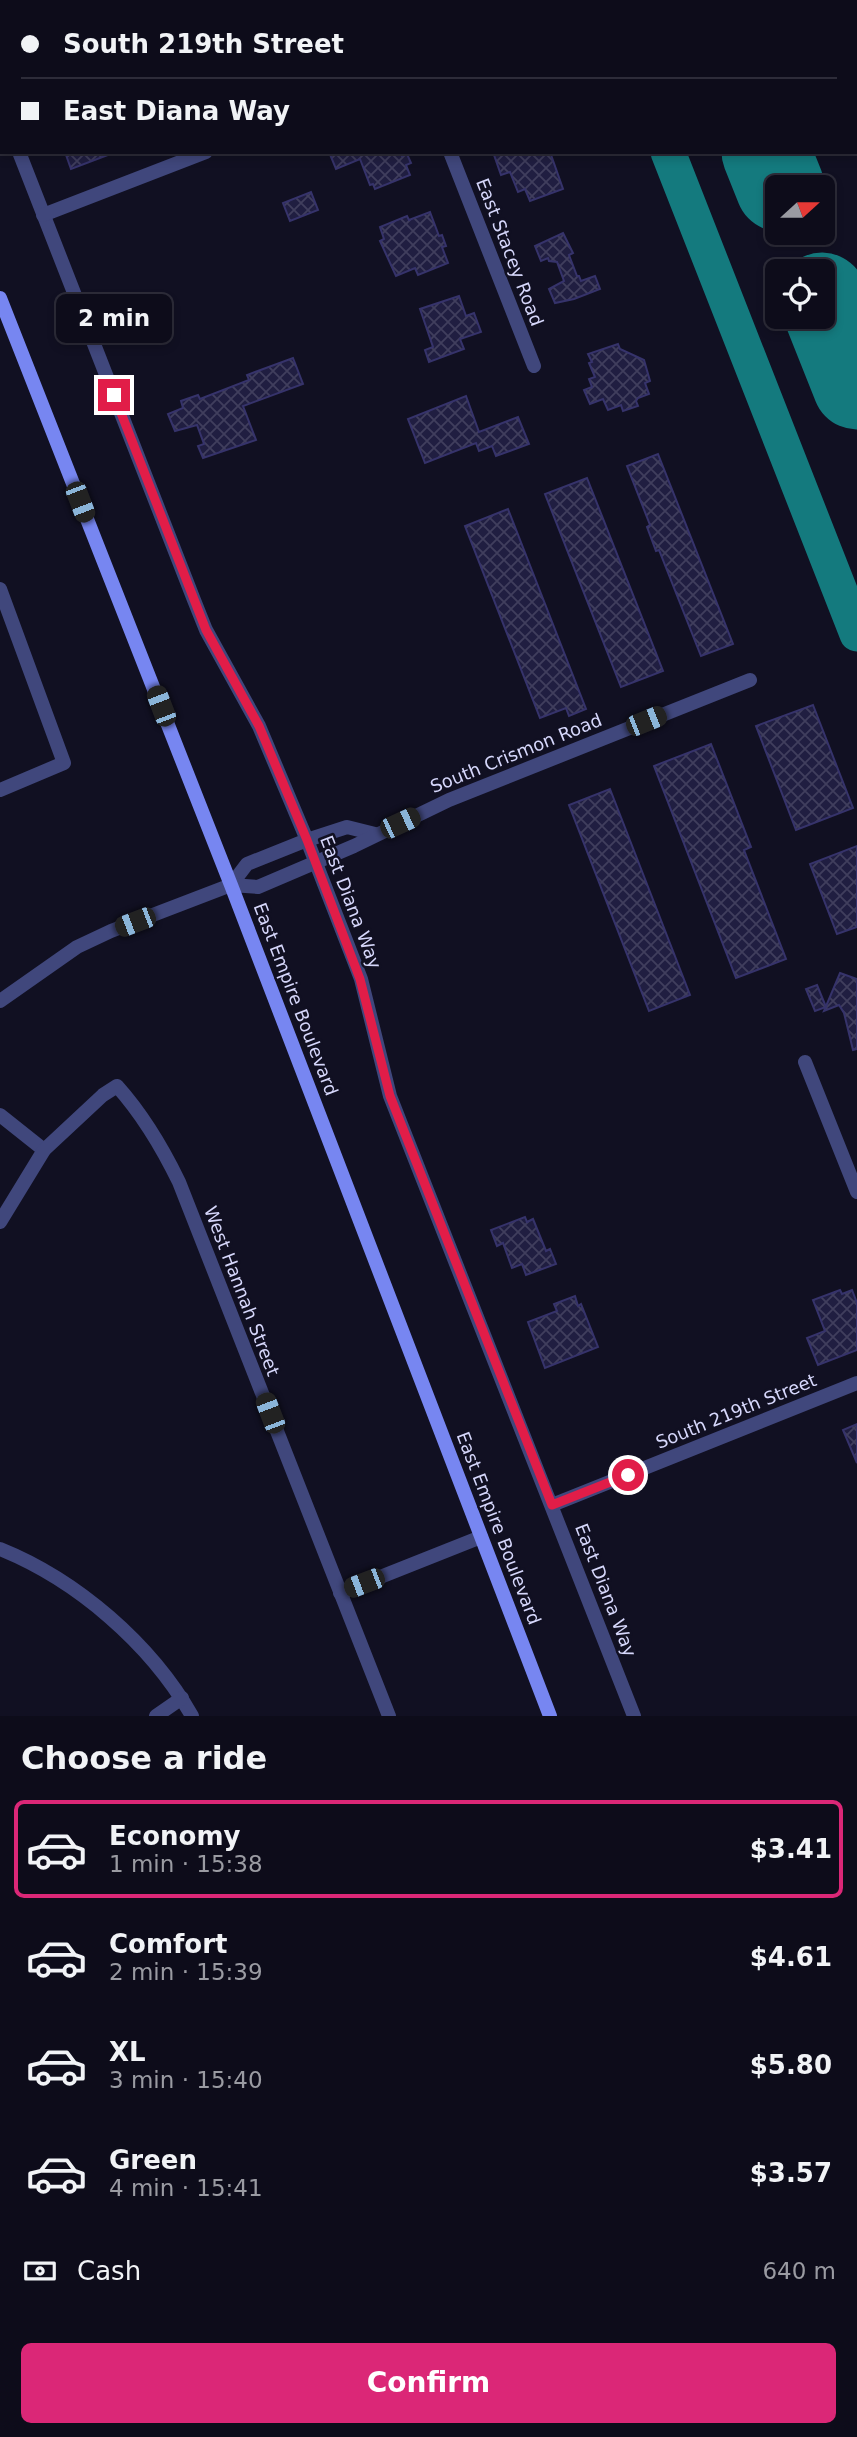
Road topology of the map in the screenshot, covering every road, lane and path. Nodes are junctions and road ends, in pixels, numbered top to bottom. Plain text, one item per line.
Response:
1 (20, 154) edge
2 (201, 154) edge
3 (451, 154) edge
4 (43, 215) junction
5 (0, 298) edge
6 (534, 366) dead end
7 (0, 589) edge
8 (750, 680) dead end
9 (0, 790) edge
10 (375, 834) junction
11 (307, 840) junction
12 (315, 862) junction
13 (231, 885) junction
14 (0, 1001) edge
15 (806, 1062) dead end
16 (0, 1115) edge
17 (44, 1150) junction
18 (857, 1192) edge
19 (0, 1222) edge
20 (857, 1384) edge
21 (552, 1505) junction
22 (481, 1537) junction
23 (0, 1549) edge
24 (340, 1593) junction
25 (182, 1698) junction
26 (156, 1716) edge
27 (192, 1716) edge
28 (389, 1716) edge
29 (550, 1716) edge
30 (634, 1716) edge

1 - 4 street, East Diana Way
2 - 4 street
3 - 6 street, East Stacey Road
4 - 11 street, East Diana Way
5 - 13 street, East Empire Boulevard
7 - 9 street
8 - 10 street, South Crismon Road
10 - 11 street
10 - 12 street, South Crismon Road
11 - 12 street, East Diana Way
11 - 13 street
12 - 13 street, South Crismon Road
12 - 21 street, East Diana Way
13 - 14 street
13 - 22 street, East Empire Boulevard
15 - 18 street
16 - 17 street
17 - 19 street
17 - 24 street, West Hannah Street
20 - 21 street, South 219th Street
21 - 30 street, East Diana Way
22 - 24 street
22 - 29 street, East Empire Boulevard
23 - 25 street
24 - 28 street, West Hannah Street
25 - 26 street
25 - 27 street

